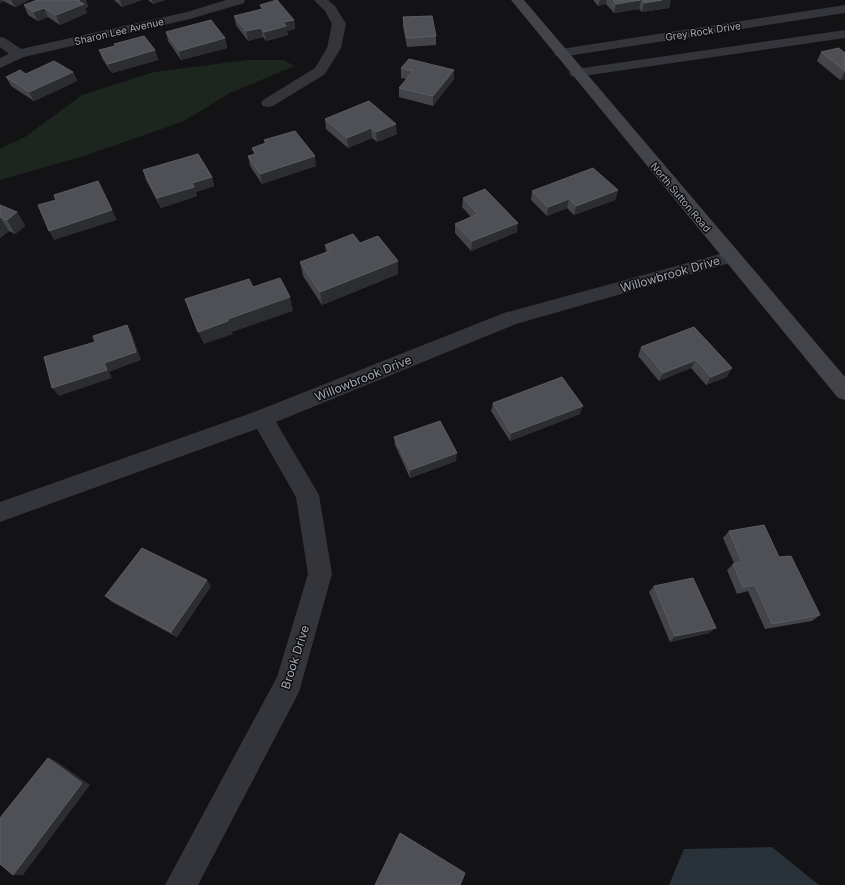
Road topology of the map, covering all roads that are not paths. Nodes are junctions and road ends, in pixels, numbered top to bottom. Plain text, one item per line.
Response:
1 (239, 0) edge
2 (320, 0) edge
3 (517, 0) edge
4 (845, 9) edge
5 (845, 34) edge
6 (0, 41) edge
7 (19, 54) junction
8 (561, 54) junction
9 (0, 64) edge
10 (576, 73) junction
11 (268, 103) dead end
12 (730, 257) junction
13 (845, 392) edge
14 (262, 418) junction
15 (0, 512) edge
16 (181, 885) edge

1 - 7 street, Sharon Lee Avenue
2 - 11 street
3 - 8 main road, North Sutton Road
4 - 8 street, Grey Rock Drive
5 - 10 street, Grey Rock Drive
6 - 7 street
7 - 9 street, Sharon Lee Avenue
8 - 10 main road, North Sutton Road
10 - 12 main road, North Sutton Road
12 - 13 main road, North Sutton Road
12 - 14 street, Willowbrook Drive
14 - 15 street, Willowbrook Drive
14 - 16 street, Brook Drive

